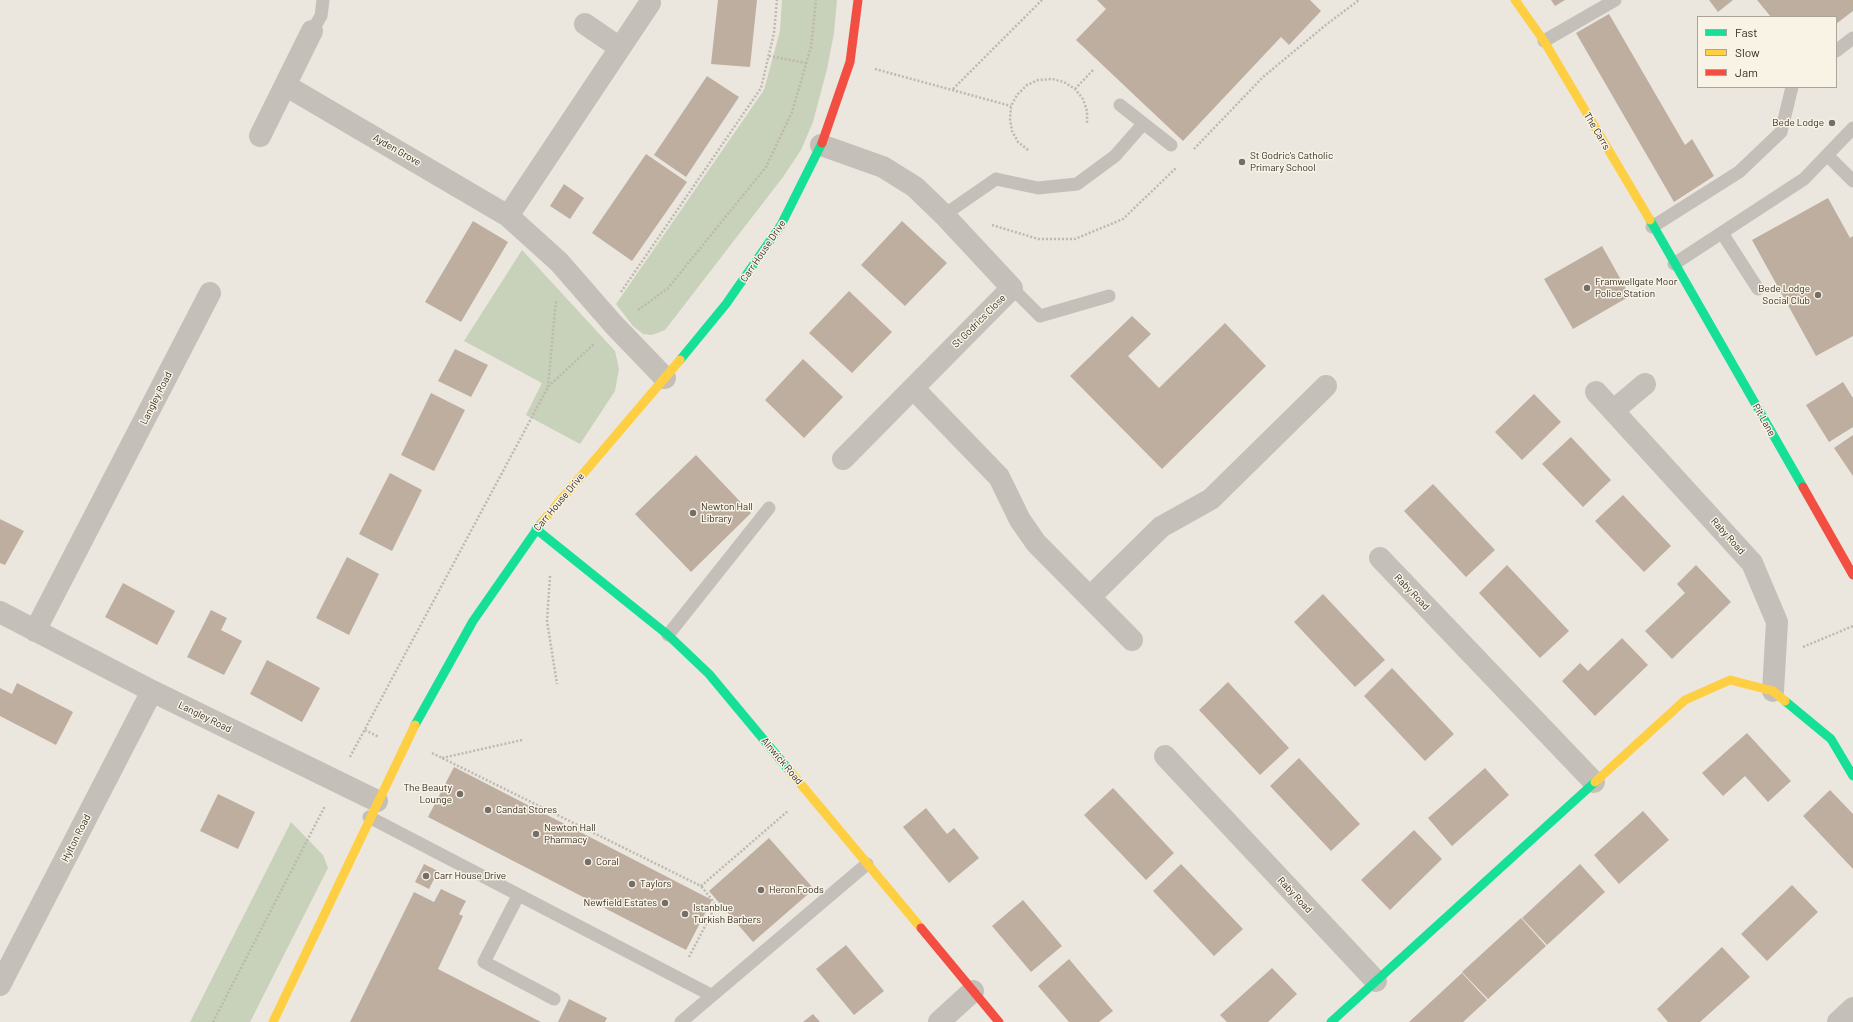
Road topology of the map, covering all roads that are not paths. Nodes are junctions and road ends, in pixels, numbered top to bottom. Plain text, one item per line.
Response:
1 (323, 0) edge
2 (858, 0) edge
3 (1515, 0) edge
4 (1615, 0) edge
5 (650, 3) dead end
6 (585, 24) dead end
7 (312, 31) joint
8 (1853, 38) edge
9 (1544, 41) junction
10 (620, 48) junction
11 (1837, 50) edge
12 (285, 85) junction
13 (1792, 88) edge
14 (1120, 105) dead end
15 (1143, 124) junction
16 (1853, 128) edge
17 (260, 136) dead end
18 (821, 145) junction
19 (1171, 145) road end
20 (1827, 155) junction
21 (1853, 182) edge
22 (944, 215) junction
23 (508, 216) junction
24 (1652, 227) junction
25 (1722, 233) junction
26 (1674, 264) junction
27 (1012, 288) junction
28 (1758, 289) dead end
29 (210, 293) dead end
30 (1109, 296) dead end
31 (665, 378) junction
32 (1645, 384) dead end
33 (1326, 386) dead end
34 (913, 388) junction
35 (1596, 392) dead end
36 (1614, 410) junction
37 (843, 459) dead end
38 (769, 508) dead end
39 (536, 529) junction
40 (1380, 558) dead end
41 (1853, 575) edge
42 (1090, 597) junction
43 (0, 612) edge
44 (35, 631) junction
45 (668, 635) junction
46 (1132, 640) dead end
47 (1773, 691) junction
48 (152, 692) junction
49 (1165, 756) dead end
50 (1853, 776) edge
51 (1594, 782) junction
52 (373, 809) junction
53 (867, 864) junction
54 (518, 896) junction
55 (1376, 981) junction
56 (0, 985) edge
57 (973, 991) junction
58 (711, 995) junction
59 (554, 999) dead end
60 (1853, 1008) edge
61 (273, 1022) edge
62 (681, 1022) edge
63 (939, 1022) edge
64 (999, 1022) edge
65 (1331, 1022) edge
66 (1838, 1022) edge

1 - 7 lane
2 - 18 street, Carr House Drive
3 - 9 street, The Carrs
4 - 9 lane
5 - 10 street
6 - 10 street
7 - 12 street
8 - 11 lane
9 - 24 street, The Carrs
10 - 23 street
12 - 17 street
12 - 23 street, Ayden Grove
13 - 24 lane
14 - 15 lane
15 - 19 lane
15 - 22 lane
16 - 20 lane
18 - 22 street, St Godrics Close
18 - 31 street, Carr House Drive
20 - 21 lane
20 - 25 lane
22 - 27 street, St Godrics Close
23 - 31 street, Ayden Grove
24 - 26 street, The Carrs
25 - 26 lane
25 - 28 lane
26 - 41 street, Pit Lane
27 - 30 lane
27 - 34 street, St Godrics Close
29 - 44 street, Langley Road
31 - 39 street, Carr House Drive
32 - 36 street
33 - 42 street
34 - 37 street, St Godrics Close
34 - 42 street
35 - 36 street, Raby Road
36 - 47 street, Raby Road
38 - 45 lane
39 - 45 street, Alnwick Road
39 - 52 street, Carr House Drive
40 - 51 street, Raby Road
42 - 46 street
43 - 44 street, Langley Road
44 - 48 street, Langley Road
45 - 53 street, Alnwick Road
47 - 50 street
47 - 51 street
48 - 52 street, Langley Road
48 - 56 street, Hylton Road
49 - 55 street, Raby Road
51 - 55 street
52 - 54 lane
52 - 61 street, Carr House Drive
53 - 57 street, Alnwick Road
53 - 58 lane
54 - 58 lane
54 - 59 lane
55 - 65 street
57 - 63 street
57 - 64 street, Alnwick Road
58 - 62 lane
60 - 66 street

